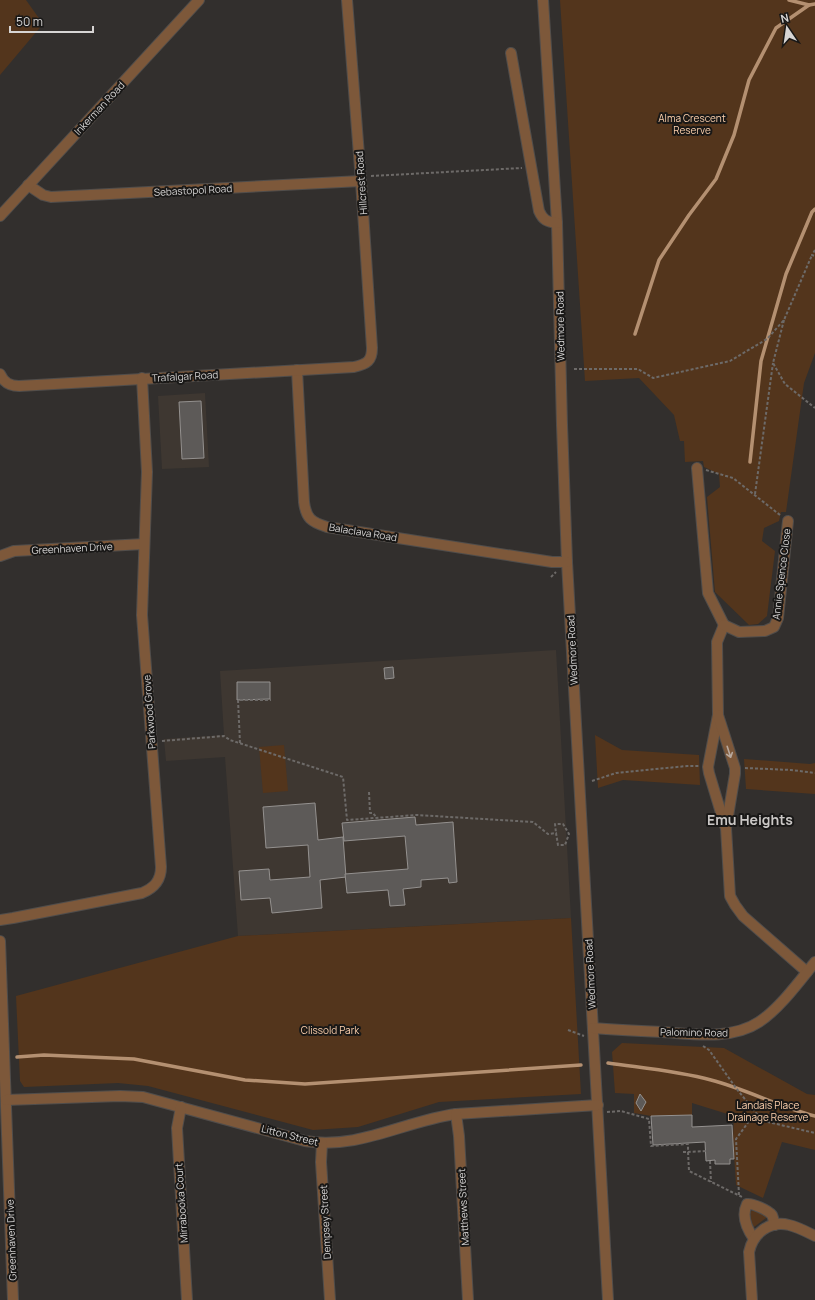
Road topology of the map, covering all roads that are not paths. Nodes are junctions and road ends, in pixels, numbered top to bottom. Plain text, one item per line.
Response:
1 (198, 0) edge
2 (347, 0) edge
3 (543, 0) edge
4 (511, 54) dead end
5 (361, 179) junction
6 (28, 185) junction
7 (0, 216) edge
8 (557, 223) junction
9 (366, 363) joint
10 (297, 370) junction
11 (2, 378) edge
12 (142, 378) junction
13 (698, 468) road end
14 (788, 521) road end
15 (144, 544) junction
16 (0, 556) edge
17 (567, 562) junction
18 (724, 625) junction
19 (718, 715) junction
20 (726, 828) junction
21 (0, 920) edge
22 (0, 941) edge
23 (815, 962) edge
24 (807, 972) junction
25 (594, 1032) junction
26 (6, 1100) junction
27 (181, 1107) junction
28 (602, 1109) junction
29 (456, 1114) junction
30 (322, 1143) junction
31 (775, 1225) junction
32 (815, 1236) edge
33 (754, 1239) junction
34 (13, 1300) edge
35 (188, 1300) edge
36 (330, 1300) edge
37 (468, 1300) edge
38 (608, 1300) edge
39 (752, 1300) edge

1 - 6 street, Inkerman Road
2 - 5 street, Hillcrest Road
3 - 8 street, Wedmore Road
4 - 8 street
5 - 6 street, Sebastopol Road
5 - 9 street, Hillcrest Road
6 - 7 street, Inkerman Road
8 - 17 street, Wedmore Road
9 - 10 street, Trafalgar Road
10 - 12 street, Trafalgar Road
10 - 17 street, Balaclava Road
11 - 12 street, Trafalgar Road
12 - 15 street, Parkwood Grove
13 - 18 street
14 - 18 street, Annie Spence Close
15 - 16 street, Greenhaven Drive
15 - 21 street, Parkwood Grove
17 - 25 street, Wedmore Road
18 - 19 street
19 -> 20 street
19 - 20 street
20 - 24 street
22 - 26 street, Greenhaven Drive
23 - 24 street, Palomino Road
24 - 25 street, Palomino Road
25 - 28 street, Wedmore Road
26 - 27 street, Litton Street
26 - 34 street, Greenhaven Drive
27 - 30 street, Litton Street
27 - 35 street, Mirrabooka Court
28 - 29 street, Litton Street
28 - 38 street, Wedmore Road
29 - 30 street, Litton Street
29 - 37 street, Matthews Street
30 - 36 street, Dempsey Street
31 - 32 street
31 - 33 street
31 - 33 street
33 - 39 street

